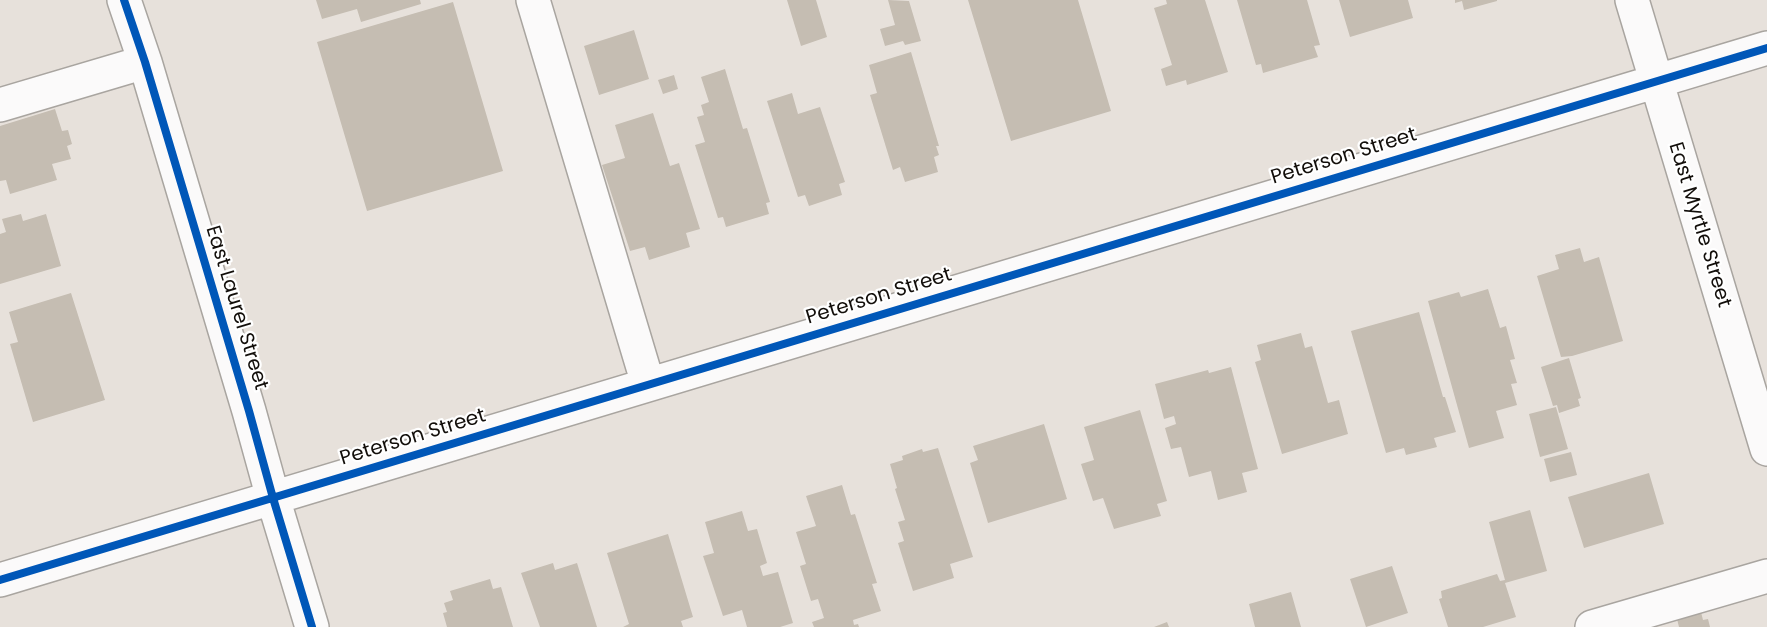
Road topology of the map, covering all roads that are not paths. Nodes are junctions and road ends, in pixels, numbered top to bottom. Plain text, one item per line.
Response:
1 (124, 0) edge
2 (533, 0) edge
3 (1632, 0) edge
4 (1767, 48) edge
5 (145, 62) junction
6 (1656, 81) junction
7 (0, 105) edge
8 (648, 384) junction
9 (1767, 449) edge
10 (273, 498) junction
11 (1767, 576) edge
12 (0, 580) edge
13 (312, 627) edge
14 (1592, 627) edge

1 - 5 street, East Laurel Street
2 - 8 street
3 - 6 street, East Myrtle Street
4 - 6 street, Peterson Street
5 - 7 street
5 - 10 street, East Laurel Street
6 - 8 street, Peterson Street
6 - 9 street, East Myrtle Street
8 - 10 street, Peterson Street
10 - 12 street, Peterson Street
10 - 13 street, East Laurel Street
11 - 14 street

